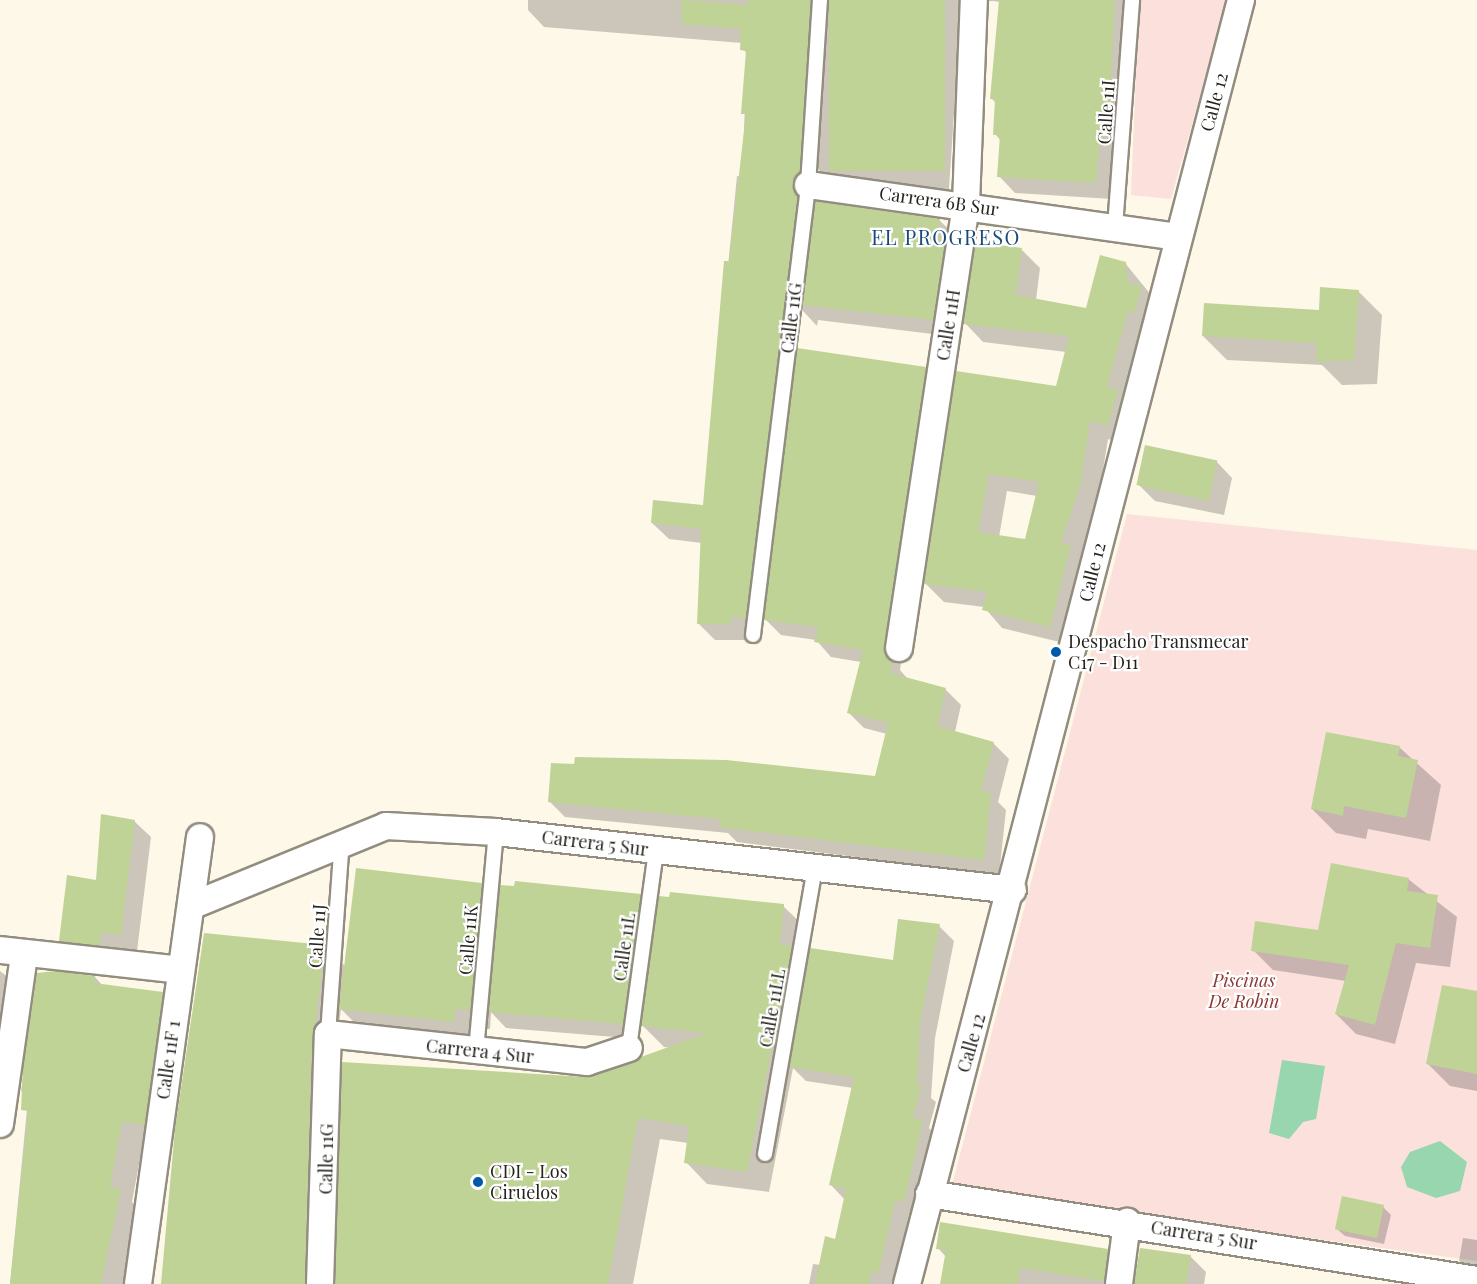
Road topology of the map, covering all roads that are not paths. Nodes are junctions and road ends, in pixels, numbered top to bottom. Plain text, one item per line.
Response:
1 (820, 0) edge
2 (974, 0) edge
3 (1132, 0) edge
4 (1241, 0) edge
5 (808, 185) junction
6 (966, 204) junction
7 (1115, 227) junction
8 (1178, 237) junction
9 (753, 635) dead end
10 (899, 648) dead end
11 (496, 832) junction
12 (200, 837) dead end
13 (342, 840) junction
14 (656, 850) junction
15 (815, 867) junction
16 (1013, 890) junction
17 (191, 906) junction
18 (12, 952) edge
19 (180, 970) junction
20 (328, 1034) junction
21 (629, 1048) joint
22 (476, 1051) junction
23 (0, 1124) edge
24 (765, 1154) dead end
25 (929, 1194) junction
26 (1126, 1222) junction
27 (1477, 1280) edge
28 (138, 1284) edge
29 (320, 1284) edge
30 (907, 1284) edge
31 (1119, 1284) edge

1 - 5 lane, Calle 11G
2 - 6 street, Calle 11H
3 - 7 lane, Calle 11I
4 - 8 street, Calle 12
5 - 6 street, Carrera 6B Sur
5 - 9 lane, Calle 11G
6 - 7 street, Carrera 6B Sur
6 - 10 street, Calle 11H
7 - 8 street, Carrera 6B Sur
8 - 16 street, Calle 12
11 - 13 street, Carrera 5 Sur
11 - 14 street, Carrera 5 Sur
11 - 22 lane, Calle 11K
12 - 17 street, Calle 11F 1
13 - 17 street, Carrera 5 Sur
13 - 20 lane, Calle 11J
14 - 15 street, Carrera 5 Sur
14 - 21 lane, Calle 11L
15 - 16 street, Carrera 5 Sur
15 - 24 lane, Calle 11LL
16 - 25 street, Calle 12
17 - 19 street, Calle 11F 1
18 - 19 street
18 - 23 street
19 - 28 street, Calle 11F 1
20 - 22 street, Carrera 4 Sur
20 - 29 street, Calle 11G
21 - 22 street, Carrera 4 Sur
25 - 26 street, Carrera 5 Sur
25 - 30 street, Calle 12
26 - 27 street, Carrera 5 Sur
26 - 31 street

